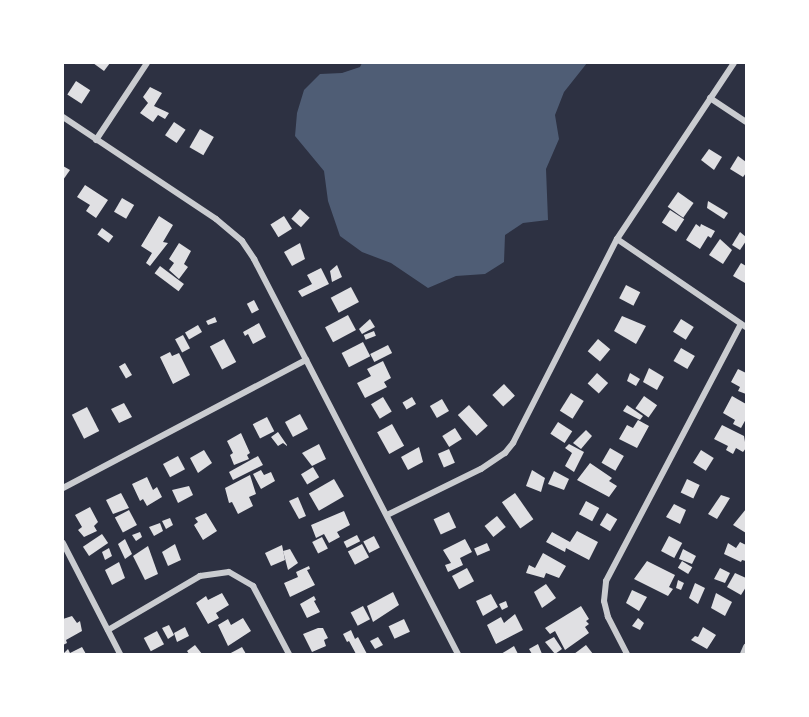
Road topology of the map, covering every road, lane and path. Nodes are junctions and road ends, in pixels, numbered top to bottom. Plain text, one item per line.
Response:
1 (147, 63) edge
2 (734, 63) edge
3 (710, 98) junction
4 (63, 117) edge
5 (746, 122) edge
6 (96, 140) junction
7 (617, 239) junction
8 (743, 325) edge
9 (306, 360) junction
10 (63, 488) edge
11 (387, 515) junction
12 (63, 543) edge
13 (108, 630) junction
14 (746, 647) edge
15 (120, 654) edge
16 (289, 654) edge
17 (458, 654) edge
18 (627, 654) edge
19 (742, 654) edge

1 - 6 street
2 - 3 street
3 - 5 street
3 - 7 street
4 - 6 street
6 - 9 street
7 - 8 street
7 - 11 street
8 - 18 street
9 - 10 street
9 - 11 street
11 - 17 street
12 - 13 street
13 - 15 street
13 - 16 street
14 - 19 street

